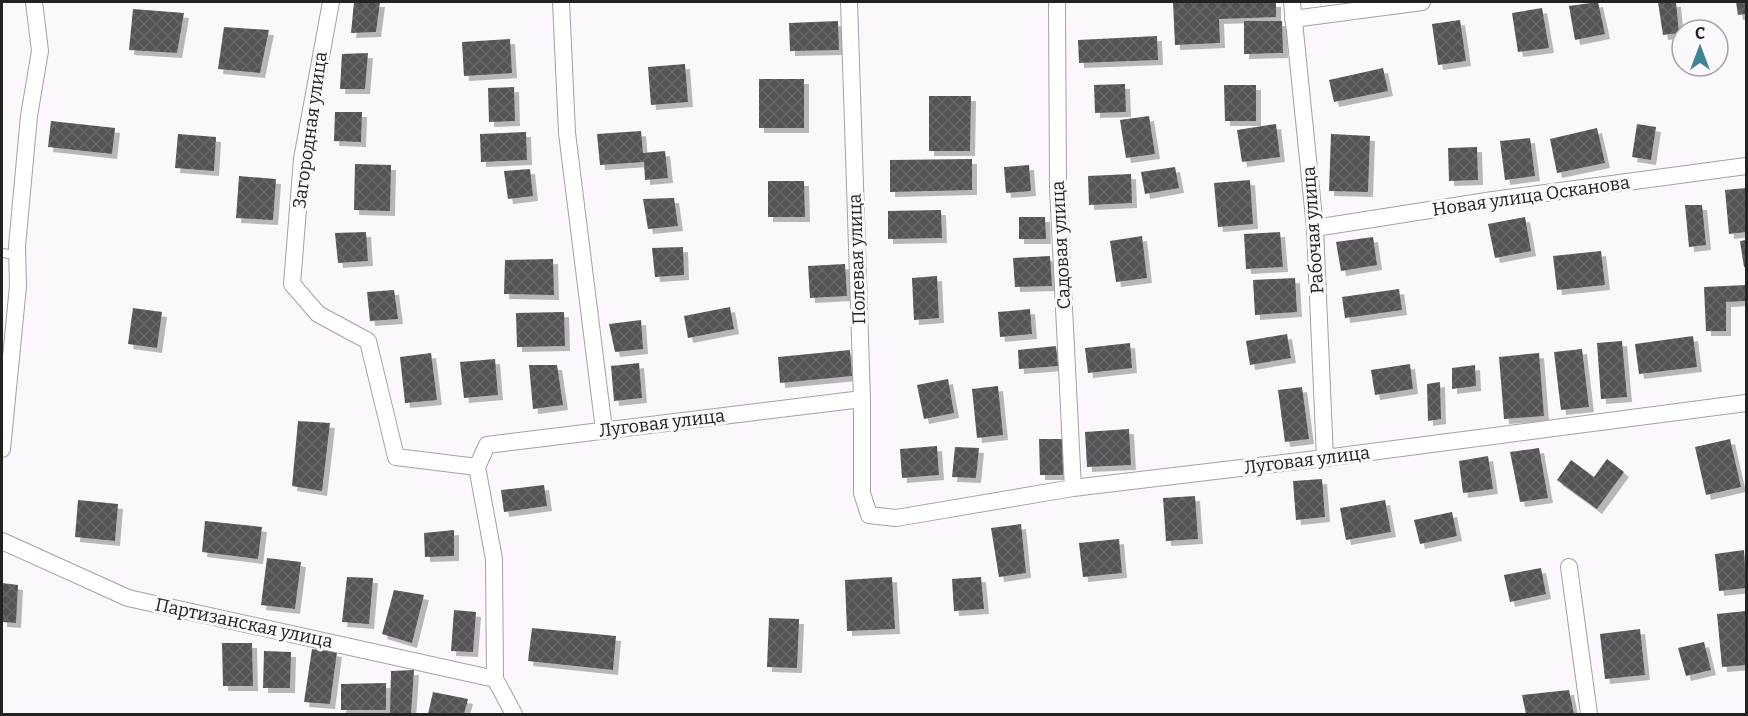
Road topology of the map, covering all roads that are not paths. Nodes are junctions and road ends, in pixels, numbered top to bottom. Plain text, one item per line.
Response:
1 (34, 2) edge
2 (331, 2) edge
3 (561, 2) edge
4 (849, 2) edge
5 (1057, 2) edge
6 (1292, 2) edge
7 (1422, 2) edge
8 (1293, 19) junction
9 (1746, 166) edge
10 (1315, 228) junction
11 (9, 254) edge
12 (862, 399) junction
13 (1746, 403) edge
14 (604, 430) junction
15 (2, 449) edge
16 (1325, 458) junction
17 (477, 467) junction
18 (1073, 488) junction
19 (869, 515) joint
20 (2, 541) edge
21 (1569, 567) dead end
22 (495, 678) junction
23 (514, 714) edge
24 (1589, 714) edge

1 - 11 street
2 - 17 street, Загородная улица
3 - 14 street
4 - 12 street, Полевая улица
5 - 18 street, Садовая улица
6 - 8 street, Рабочая улица
7 - 8 street
8 - 10 street, Рабочая улица
9 - 10 street, Новая улица Осканова
10 - 16 street, Рабочая улица
11 - 15 street
12 - 14 street, Луговая улица
12 - 19 street, Полевая улица
13 - 16 street, Луговая улица
14 - 17 street, Луговая улица
16 - 18 street, Луговая улица
17 - 22 street
18 - 19 street, Луговая улица
20 - 22 street, Партизанская улица
21 - 24 street
22 - 23 street

